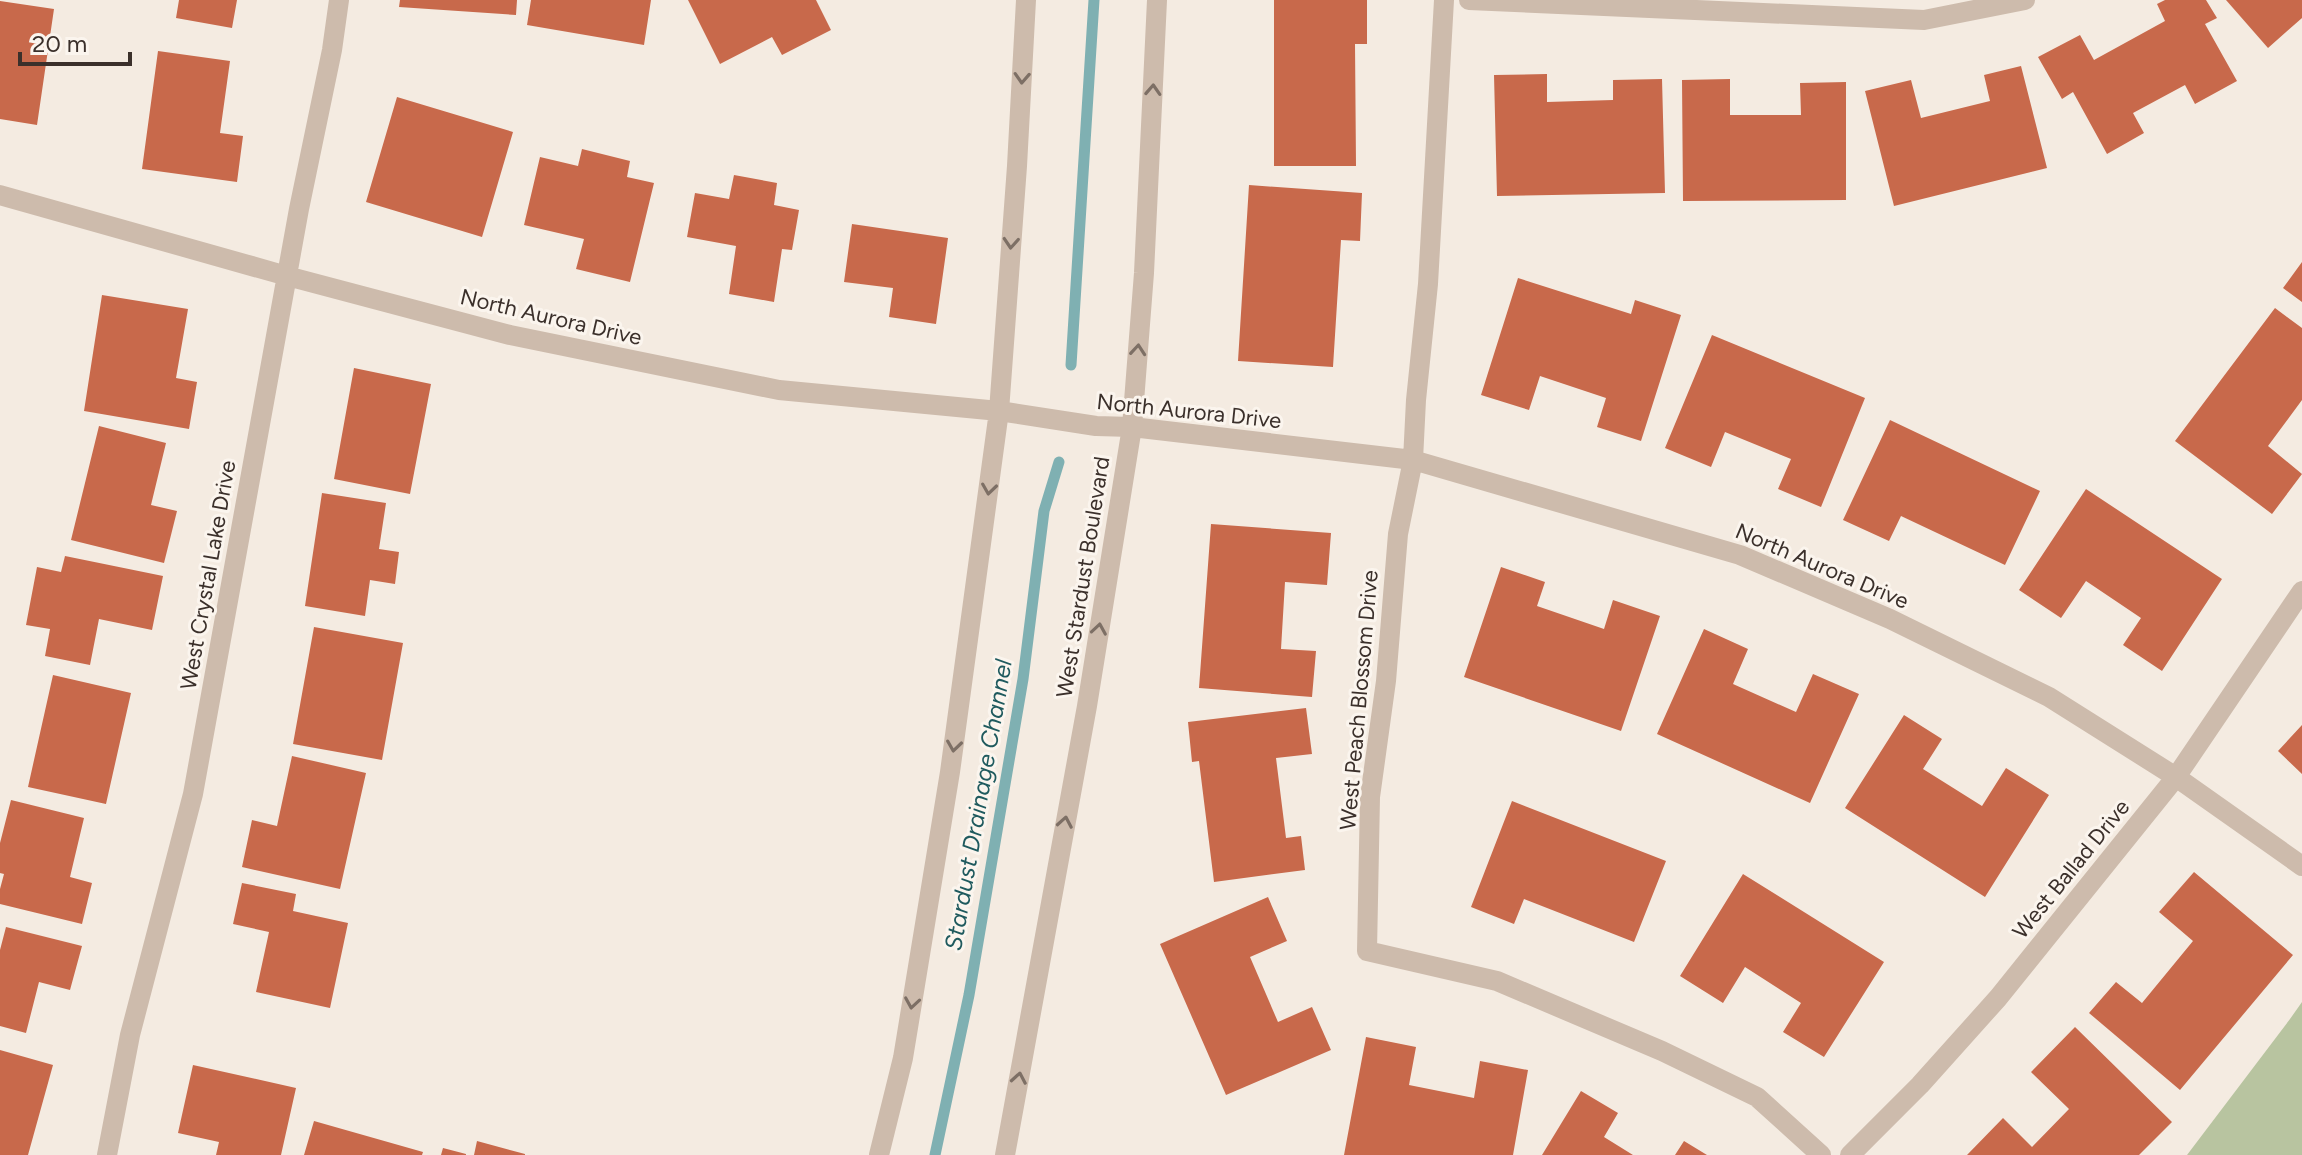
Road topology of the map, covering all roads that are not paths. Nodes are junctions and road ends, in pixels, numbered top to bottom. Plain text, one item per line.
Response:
1 (339, 0) edge
2 (1026, 0) edge
3 (1157, 0) edge
4 (1444, 0) edge
5 (1469, 0) edge
6 (2025, 0) edge
7 (0, 195) edge
8 (287, 276) junction
9 (999, 411) junction
10 (1132, 427) junction
11 (1413, 460) junction
12 (2302, 591) edge
13 (2176, 777) junction
14 (2302, 866) edge
15 (107, 1155) edge
16 (879, 1155) edge
17 (1005, 1155) edge
18 (1821, 1155) edge
19 (1850, 1155) edge

1 - 8 street, West Crystal Lake Drive
2 -> 9 street
10 -> 3 street, West Stardust Boulevard
4 - 11 street, West Peach Blossom Drive
5 - 6 street
7 - 8 street, North Aurora Drive
8 - 9 street, North Aurora Drive
8 - 15 street, West Crystal Lake Drive
9 - 10 street, North Aurora Drive
9 -> 16 street
10 - 11 street, North Aurora Drive
17 -> 10 street, West Stardust Boulevard
11 - 13 street, North Aurora Drive
11 - 18 street, West Peach Blossom Drive
12 - 13 street, West Ballad Drive
13 - 14 street, North Aurora Drive
13 - 19 street, West Ballad Drive

